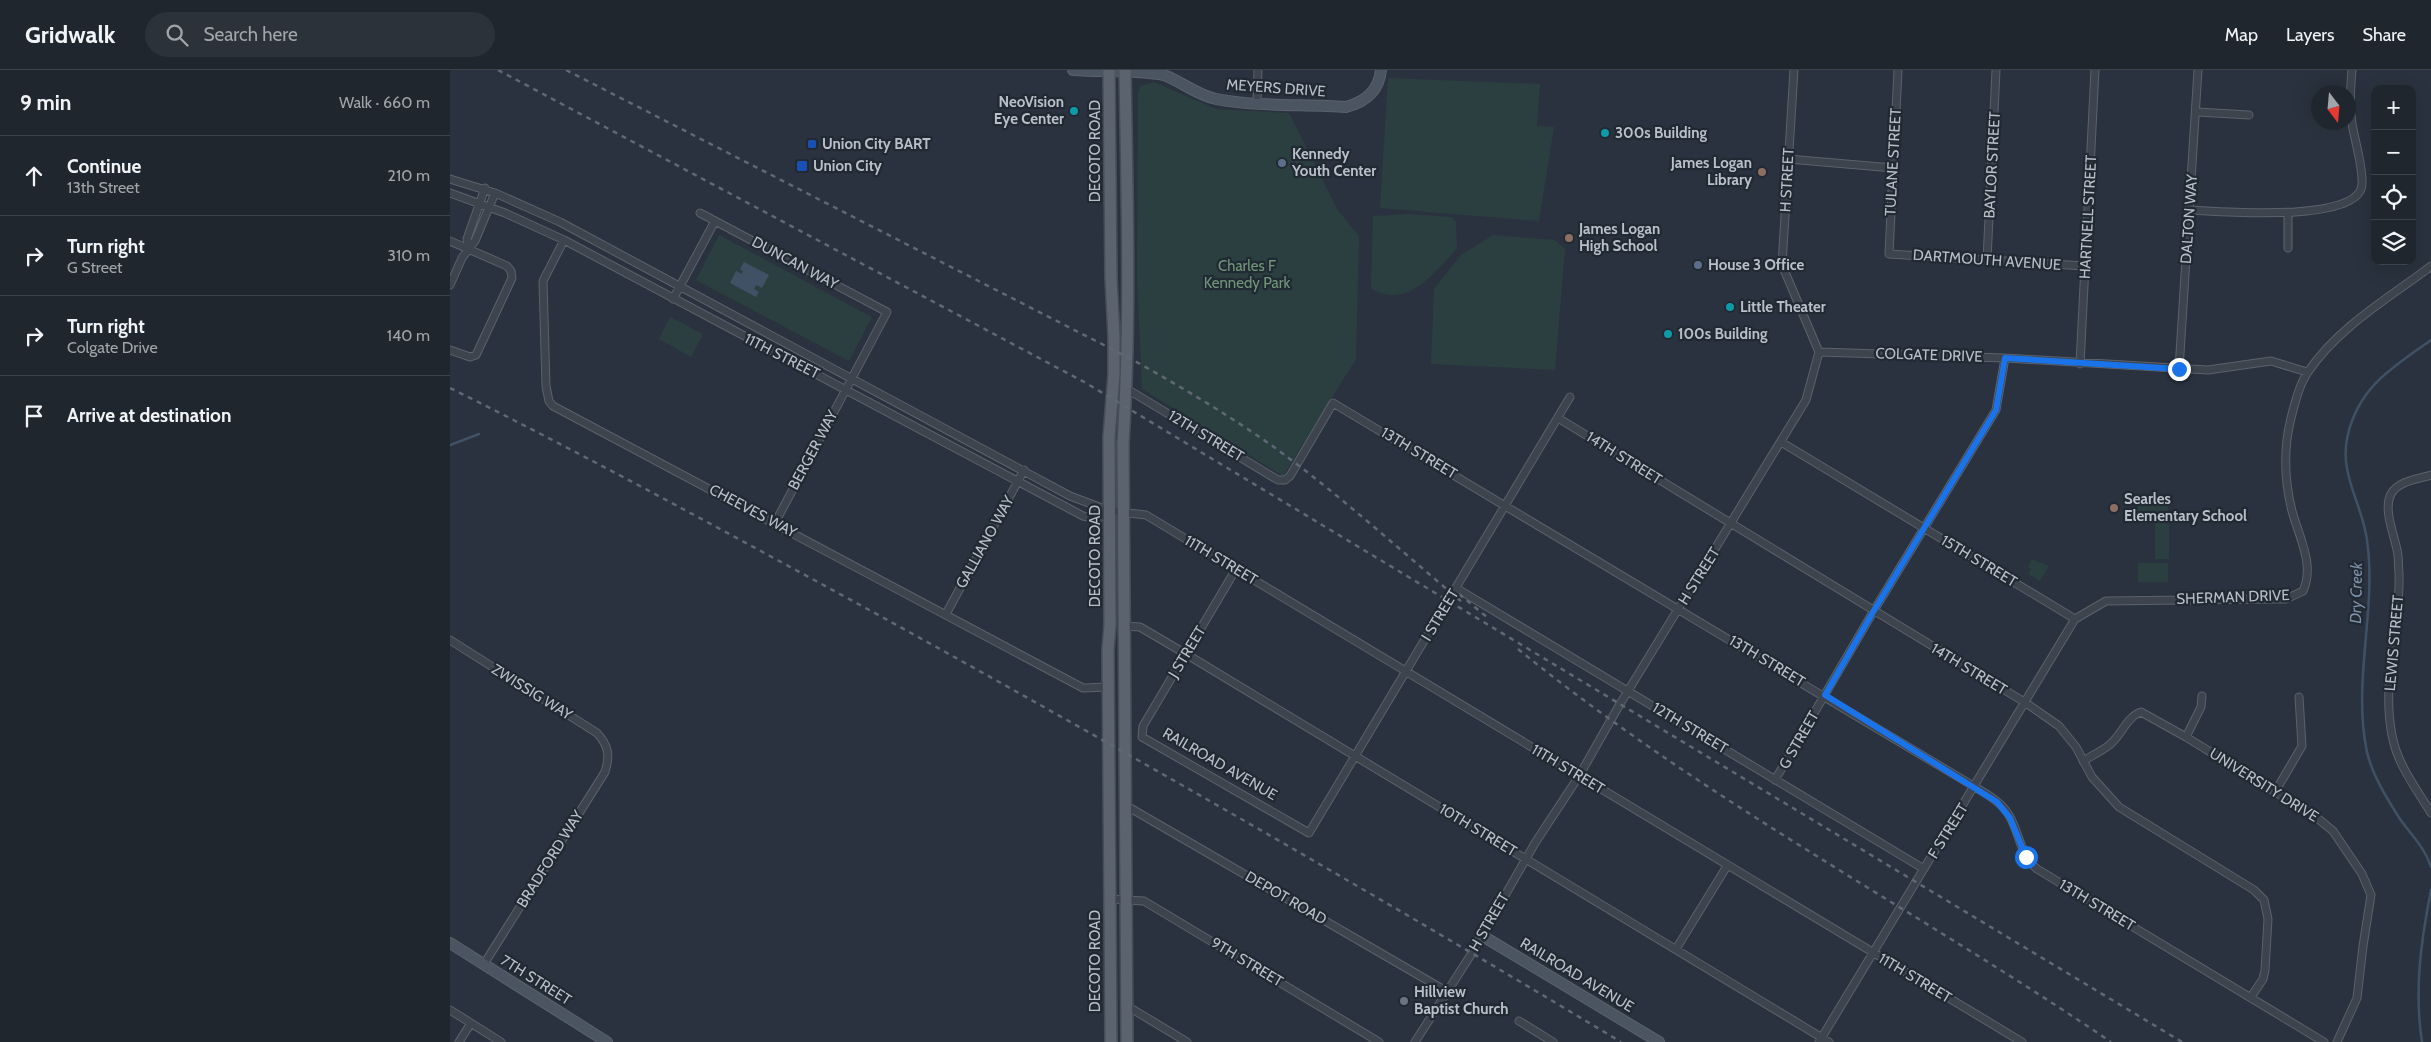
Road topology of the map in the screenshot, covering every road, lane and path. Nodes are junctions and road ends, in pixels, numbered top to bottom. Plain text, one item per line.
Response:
1 (1073, 70) edge
2 (1109, 70) edge
3 (1125, 70) edge
4 (1258, 70) edge
5 (1381, 70) edge
6 (1794, 70) edge
7 (1898, 70) edge
8 (1996, 70) edge
9 (2096, 70) edge
10 (2198, 70) edge
11 (2352, 70) edge
12 (1257, 103) junction
13 (2197, 112) junction
14 (2249, 115) dead end
15 (1788, 159) junction
16 (1893, 168) junction
17 (450, 178) edge
18 (485, 188) junction
19 (495, 192) junction
20 (450, 193) edge
21 (480, 203) junction
22 (490, 207) junction
23 (2190, 210) junction
24 (700, 213) dead end
25 (2288, 213) junction
26 (716, 221) junction
27 (564, 240) junction
28 (450, 241) edge
29 (469, 247) junction
30 (2288, 248) dead end
31 (1889, 254) joint
32 (1987, 260) junction
33 (2085, 266) junction
34 (2431, 266) edge
35 (450, 285) edge
36 (680, 286) junction
37 (673, 299) junction
38 (450, 350) edge
39 (1819, 352) junction
40 (2005, 358) junction
41 (2080, 364) junction
42 (2179, 369) junction
43 (2307, 372) junction
44 (852, 378) junction
45 (1127, 389) junction
46 (846, 390) junction
47 (1570, 397) dead end
48 (1334, 403) joint
49 (1558, 418) junction
50 (1781, 442) junction
51 (1024, 470) junction
52 (2431, 475) edge
53 (1018, 482) junction
54 (1505, 504) junction
55 (1110, 511) junction
56 (1123, 511) junction
57 (775, 523) junction
58 (1730, 524) junction
59 (1924, 528) junction
60 (1236, 569) junction
61 (1456, 588) junction
62 (1678, 608) junction
63 (1873, 612) junction
64 (946, 614) junction
65 (2075, 619) junction
66 (1124, 626) junction
67 (450, 640) edge
68 (1186, 654) junction
69 (1405, 671) junction
70 (1108, 687) junction
71 (1628, 691) junction
72 (1825, 695) junction
73 (2202, 696) dead end
74 (2299, 698) dead end
75 (2026, 703) junction
76 (1142, 737) joint
77 (2186, 737) junction
78 (608, 750) joint
79 (1355, 756) junction
80 (2083, 761) junction
81 (1579, 776) junction
82 (1775, 780) junction
83 (1975, 787) junction
84 (2275, 792) junction
85 (1125, 806) junction
86 (2431, 813) edge
87 (1309, 832) joint
88 (1525, 859) junction
89 (1726, 866) junction
90 (1924, 869) junction
91 (1110, 899) junction
92 (1126, 899) junction
93 (1481, 934) junction
94 (450, 943) edge
95 (1676, 949) junction
96 (1873, 953) junction
97 (484, 964) junction
98 (1446, 991) junction
99 (2251, 997) junction
100 (1127, 1006) junction
101 (450, 1010) edge
102 (1519, 1022) dead end
103 (471, 1023) junction
104 (1820, 1040) edge
105 (459, 1042) edge
106 (501, 1042) edge
107 (607, 1042) edge
108 (1110, 1042) edge
109 (1127, 1042) edge
110 (1188, 1042) edge
111 (1379, 1042) edge
112 (1416, 1042) edge
113 (1553, 1042) edge
114 (1659, 1042) edge
115 (1829, 1042) edge
116 (2022, 1042) edge
117 (2324, 1042) edge
118 (2337, 1042) edge

1 - 2 street, MEYERS DRIVE
2 - 3 street, MEYERS DRIVE
2 - 55 main road, DECOTO ROAD
3 - 12 street, MEYERS DRIVE
3 - 45 main road, DECOTO ROAD
4 - 12 street
5 - 12 street, MEYERS DRIVE
6 - 15 street, H STREET
7 - 16 street, TULANE STREET
8 - 32 street, BAYLOR STREET
9 - 33 street, HARTNELL STREET
10 - 13 street, DALTON WAY
11 - 25 street
13 - 14 street
13 - 23 street, DALTON WAY
15 - 16 street
15 - 39 street, H STREET
16 - 31 street, TULANE STREET
17 - 18 street, 11TH STREET
18 - 19 street, 11TH STREET
18 - 21 street
19 - 22 street
19 - 36 street, 11TH STREET
20 - 21 street, 11TH STREET
21 - 22 street, 11TH STREET
21 - 29 street
22 - 27 street, 11TH STREET
22 - 29 street
23 - 25 street
23 - 42 street, DALTON WAY
24 - 26 street
25 - 30 street
26 - 36 street
26 - 44 street, DUNCAN WAY
27 - 37 street, 11TH STREET
27 - 57 street, CHEEVES WAY
28 - 29 street
29 - 35 street
29 - 38 street
31 - 32 street, DARTMOUTH AVENUE
32 - 33 street, DARTMOUTH AVENUE
33 - 41 street, HARTNELL STREET
34 - 43 street, SHERMAN DRIVE
36 - 37 street
36 - 44 street, 11TH STREET
37 - 46 street, 11TH STREET
39 - 40 street, COLGATE DRIVE
39 - 50 street, H STREET
40 - 41 street, COLGATE DRIVE
40 - 59 street, G STREET
41 - 42 street, COLGATE DRIVE
42 - 43 street, COLGATE DRIVE
43 - 65 street, SHERMAN DRIVE
44 - 46 street, BERGER WAY
44 - 51 street, 11TH STREET
45 - 48 street, 12TH STREET
45 - 56 main road, DECOTO ROAD
46 - 53 street, 11TH STREET
46 - 57 street, BERGER WAY
47 - 49 street, I STREET
48 - 54 street, 13TH STREET
49 - 54 street, I STREET
49 - 58 street, 14TH STREET
50 - 58 street, H STREET
50 - 59 street, 15TH STREET
51 - 53 street, GALLIANO WAY
51 - 55 street, 11TH STREET
52 - 86 street, LEWIS STREET
53 - 55 street, 11TH STREET
53 - 64 street, GALLIANO WAY
54 - 61 street, I STREET
54 - 62 street, 13TH STREET
55 - 56 street, 11TH STREET
55 - 70 main road, DECOTO ROAD
56 - 60 street, 11TH STREET
56 - 66 main road, DECOTO ROAD
57 - 64 street, CHEEVES WAY
58 - 62 street, H STREET
58 - 63 street, 14TH STREET
59 - 63 street, G STREET
59 - 65 street, 15TH STREET
60 - 68 street, J STREET
60 - 69 street, 11TH STREET
61 - 69 street, I STREET
61 - 71 street, 12TH STREET
62 - 71 street, H STREET
62 - 72 street, 13TH STREET
63 - 72 street, G STREET
63 - 75 street, 14TH STREET
64 - 70 street, CHEEVES WAY
65 - 75 street, F STREET
66 - 68 street, 10TH STREET
66 - 85 main road, DECOTO ROAD
67 - 78 street, ZWISSIG WAY
68 - 76 street, J STREET
68 - 79 street, 10TH STREET
69 - 79 street, I STREET
69 - 81 street, 11TH STREET
70 - 91 main road, DECOTO ROAD
71 - 81 street, H STREET
71 - 82 street, 12TH STREET
72 - 82 street, G STREET
72 - 83 street, 13TH STREET
73 - 77 street
74 - 84 street
75 - 80 street, 14TH STREET
75 - 83 street, F STREET
76 - 87 street, RAILROAD AVENUE
77 - 80 street, UNIVERSITY DRIVE
77 - 84 street, UNIVERSITY DRIVE
78 - 97 street, BRADFORD WAY
79 - 87 street, I STREET
79 - 88 street, 10TH STREET
80 - 99 street, 14TH STREET
81 - 88 street, H STREET
81 - 89 street, 11TH STREET
82 - 90 street, 12TH STREET
83 - 90 street, F STREET
83 - 99 street, 13TH STREET
84 - 118 street, UNIVERSITY DRIVE
85 - 92 main road, DECOTO ROAD
85 - 98 street, DEPOT ROAD
88 - 93 street, H STREET
88 - 95 street, 10TH STREET
89 - 95 street
89 - 96 street, 11TH STREET
90 - 96 street, F STREET
91 - 92 street, 9TH STREET
91 - 108 main road, DECOTO ROAD
92 - 100 main road, DECOTO ROAD
92 - 111 street, 9TH STREET
93 - 98 street, H STREET
93 - 114 street, RAILROAD AVENUE
94 - 97 street, 7TH STREET
95 - 104 street, 10TH STREET
96 - 104 street, F STREET
96 - 116 street, 11TH STREET
97 - 107 street, 7TH STREET
98 - 112 street, H STREET
99 - 117 street, 13TH STREET
100 - 109 main road, DECOTO ROAD
100 - 110 street
101 - 103 street
102 - 113 street
103 - 105 street
103 - 106 street
104 - 115 street, 10TH STREET

